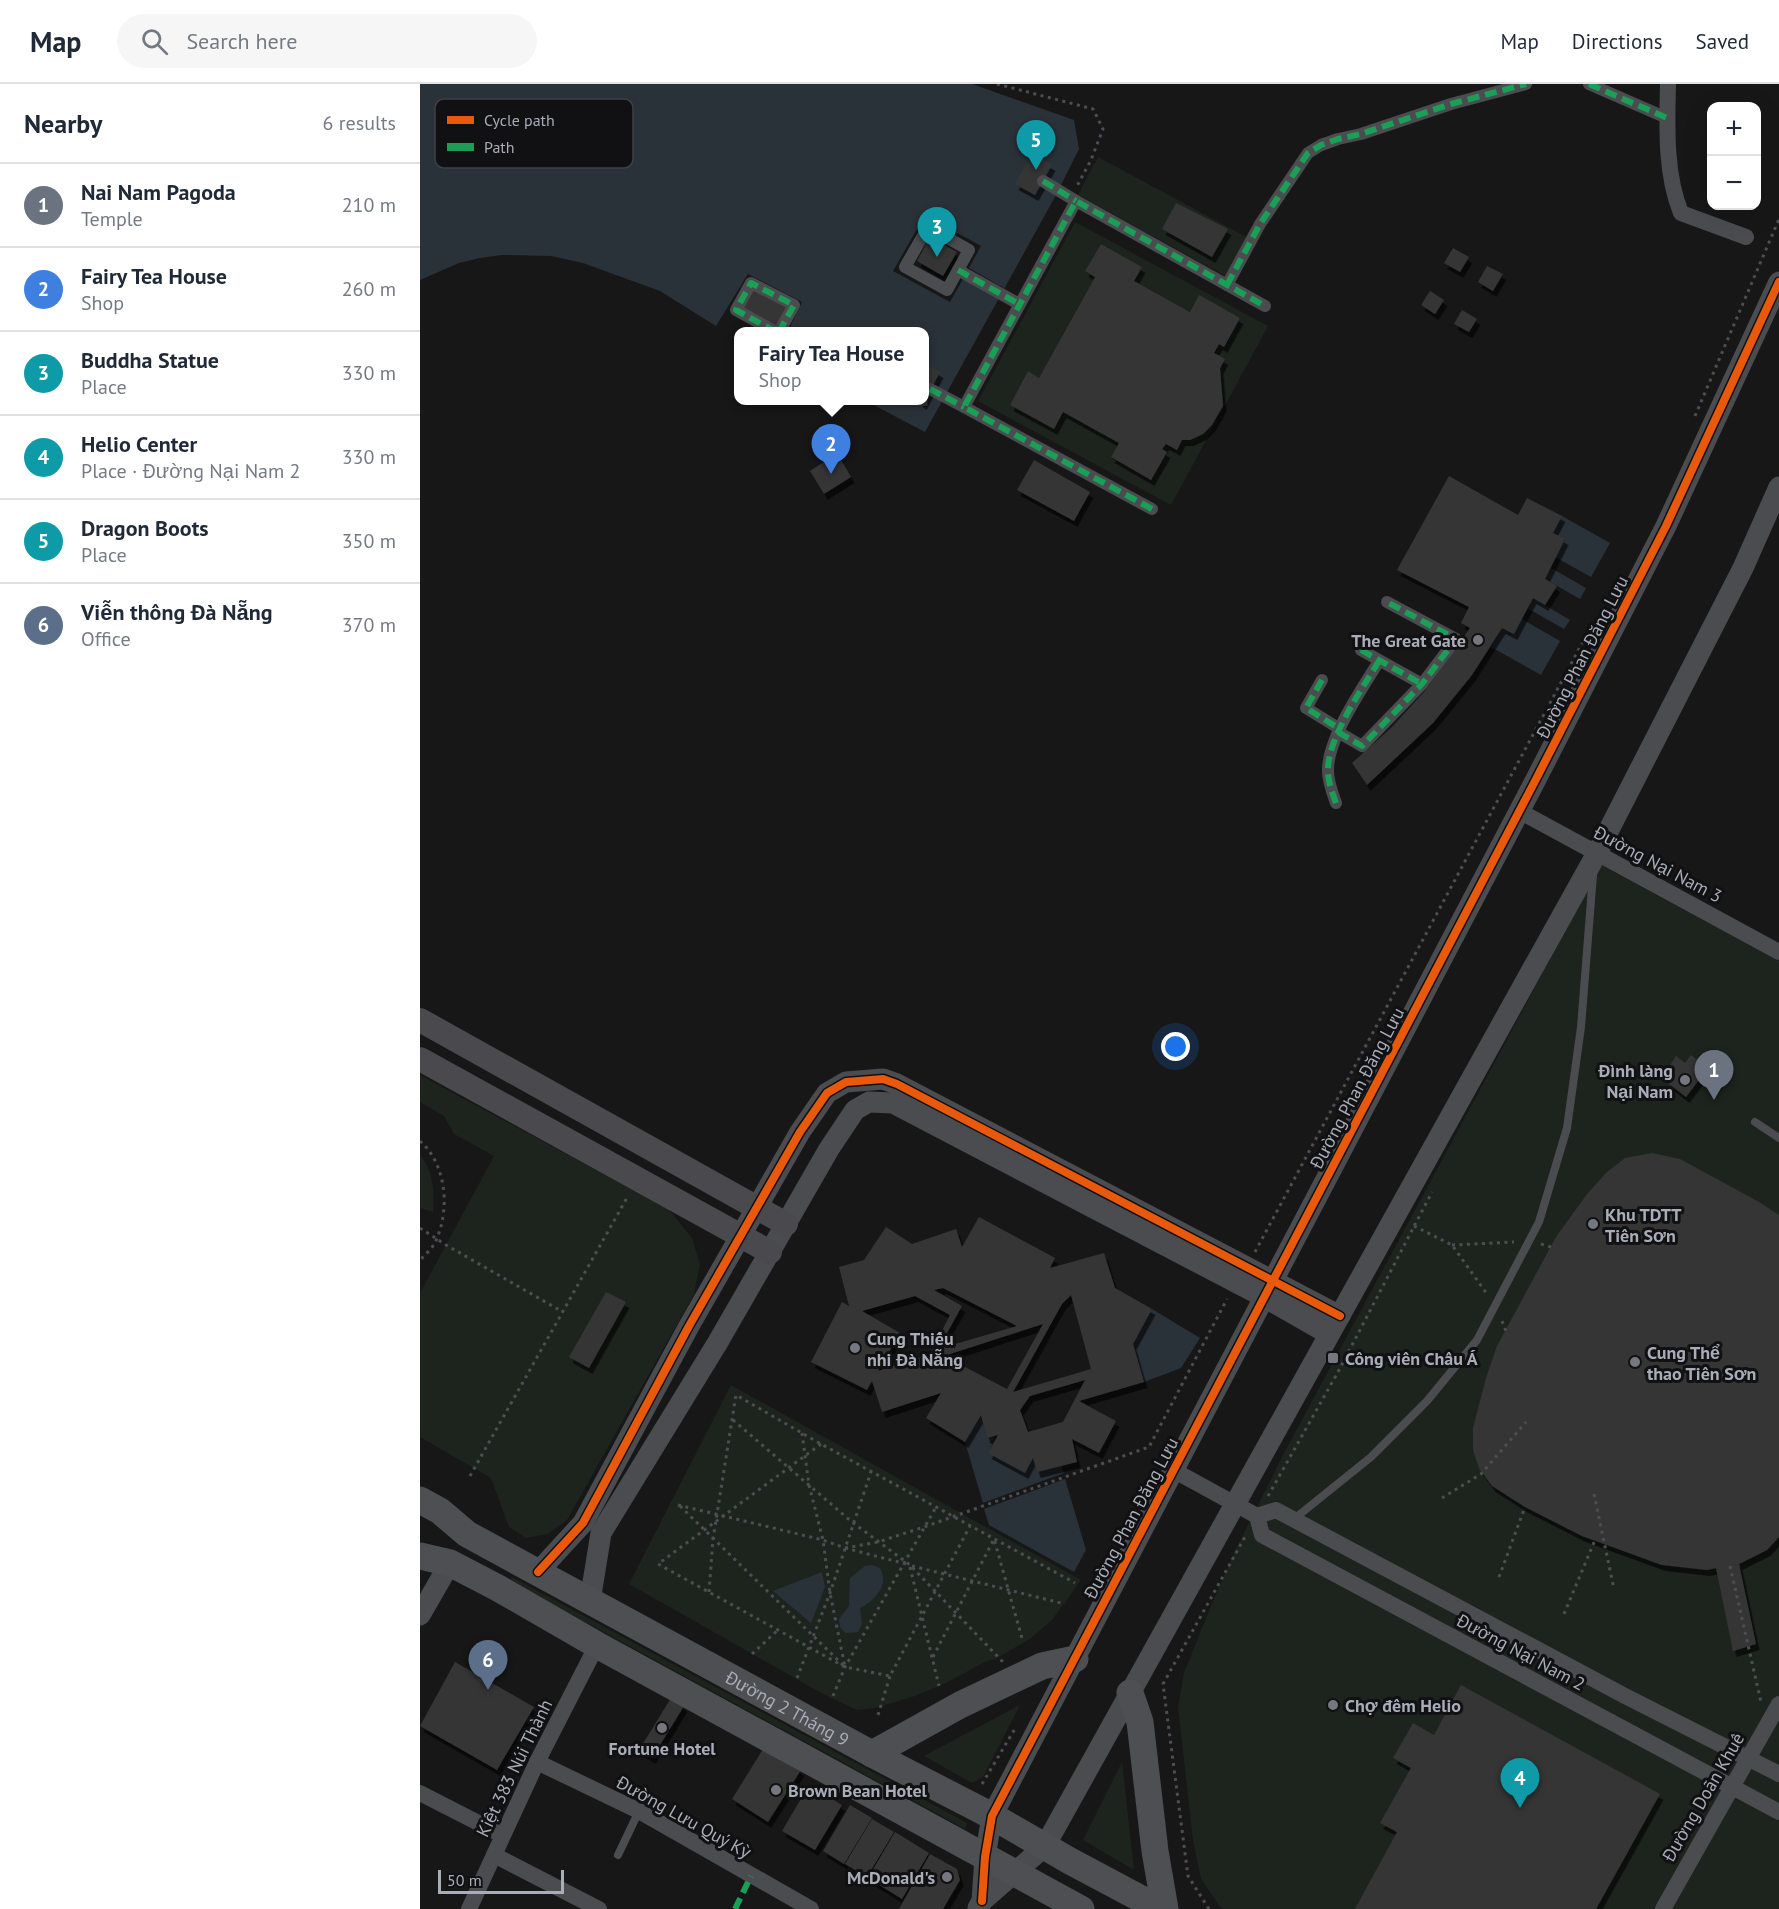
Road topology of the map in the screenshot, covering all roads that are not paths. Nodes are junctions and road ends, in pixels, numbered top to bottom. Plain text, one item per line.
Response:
1 (1526, 84) edge
2 (1589, 84) edge
3 (1668, 84) edge
4 (1667, 118) junction
5 (1043, 181) dead end
6 (1073, 199) junction
7 (1746, 237) dead end
8 (958, 270) junction
9 (1779, 282) edge
10 (1227, 285) junction
11 (1019, 304) junction
12 (1265, 306) dead end
13 (755, 327) edge
14 (780, 327) edge
15 (930, 389) dead end
16 (964, 407) junction
17 (1779, 487) edge
18 (1152, 509) dead end
19 (1387, 602) dead end
20 (1361, 650) dead end
21 (1379, 661) junction
22 (1322, 680) dead end
23 (1422, 684) junction
24 (1339, 730) junction
25 (1336, 803) dead end
26 (1519, 811) junction
27 (1597, 853) junction
28 (1779, 952) edge
29 (420, 1020) edge
30 (420, 1059) edge
31 (580, 1108) junction
32 (1755, 1122) dead end
33 (564, 1138) junction
34 (1779, 1138) edge
35 (757, 1207) junction
36 (786, 1224) junction
37 (740, 1235) junction
38 (770, 1252) junction
39 (1268, 1289) junction
40 (1335, 1325) junction
41 (1173, 1470) junction
42 (420, 1500) edge
43 (1235, 1504) junction
44 (1257, 1516) junction
45 (1294, 1519) junction
46 (467, 1534) junction
47 (420, 1556) edge
48 (450, 1563) junction
49 (538, 1572) junction
50 (590, 1601) junction
51 (420, 1615) edge
52 (597, 1645) junction
53 (1075, 1659) junction
54 (1130, 1693) junction
55 (1771, 1707) edge
56 (872, 1754) junction
57 (1748, 1758) junction
58 (537, 1762) junction
59 (1779, 1774) edge
60 (1732, 1785) junction
61 (420, 1793) edge
62 (639, 1811) junction
63 (1779, 1812) edge
64 (992, 1816) junction
65 (502, 1835) junction
66 (1045, 1846) junction
67 (494, 1854) junction
68 (618, 1855) dead end
69 (985, 1857) junction
70 (1014, 1873) junction
71 (980, 1905) edge
72 (469, 1909) edge
73 (599, 1909) edge
74 (811, 1909) edge
75 (1081, 1909) edge
76 (1160, 1909) edge
77 (1165, 1909) edge
78 (1663, 1909) edge

1 - 10 street
2 - 4 street
3 - 4 street
4 - 7 street
5 - 6 street
6 - 10 street
6 - 11 street
8 - 8 street
8 - 11 street
9 - 26 street, Đường Phan Đăng Lưu
10 - 12 street
11 - 16 street
13 - 14 street
15 - 16 street
16 - 18 street
17 - 27 street, Đường Phan Đăng Lưu
19 - 23 street
20 - 21 street
21 - 23 street
21 - 24 street
22 - 24 street
23 - 24 street
24 - 25 street
26 - 27 street, Đường Nại Nam 3
26 - 39 street, Đường Phan Đăng Lưu
27 - 28 street, Đường Nại Nam 3
27 - 40 street, Đường Phan Đăng Lưu
27 - 45 lane
29 - 31 main road
30 - 33 main road
31 - 33 main road
31 - 35 main road
32 - 34 lane
33 - 37 main road
35 - 36 main road
35 - 37 street
35 - 39 street
36 - 38 street
36 - 39 street
37 - 38 main road
37 - 49 street
38 - 50 street
39 - 40 street
39 - 41 street, Đường Phan Đăng Lưu
40 - 43 street, Đường Phan Đăng Lưu
41 - 43 street
41 - 53 street, Đường Phan Đăng Lưu
42 - 46 main road, Đường 2 Tháng 9
43 - 44 street
43 - 54 street, Đường Phan Đăng Lưu
44 - 45 street, Đường Nại Nam 2
44 - 60 street, Đường Nại Nam 2
45 - 57 street, Đường Nại Nam 2
46 - 48 main road
46 - 49 main road, Đường 2 Tháng 9
47 - 48 main road, Đường 2 Tháng 9
48 - 51 street
48 - 52 main road, Đường 2 Tháng 9
49 - 50 main road, Đường 2 Tháng 9
50 - 56 main road, Đường 2 Tháng 9
52 - 58 street, Kiệt 383 Núi Thành
52 - 69 main road, Đường 2 Tháng 9
53 - 56 main road
53 - 64 street, Đường Phan Đăng Lưu
54 - 66 street, Đường Phan Đăng Lưu
54 - 77 main road
55 - 57 street, Đường Doãn Khuê
56 - 64 main road, Đường 2 Tháng 9
57 - 59 street, Đường Nại Nam 2
57 - 60 street, Đường Doãn Khuê
58 - 62 street, Đường Lưu Quý Kỳ
58 - 65 street, Kiệt 383 Núi Thành
60 - 63 street, Đường Nại Nam 2
60 - 78 street, Đường Doãn Khuê
61 - 65 street
62 - 68 lane
62 - 74 street, Đường Lưu Quý Kỳ
64 - 66 main road, Đường 2 Tháng 9
64 - 69 street, Đường Phan Đăng Lưu
65 - 67 street, Kiệt 383 Núi Thành
66 - 70 street, Đường Phan Đăng Lưu
66 - 76 main road, Đường 2 Tháng 9
67 - 72 street, Kiệt 383 Núi Thành
67 - 73 street
69 - 70 main road, Đường 2 Tháng 9
69 - 71 street, Đường Phan Đăng Lưu
70 - 71 street, Đường Phan Đăng Lưu
70 - 75 main road, Đường 2 Tháng 9

